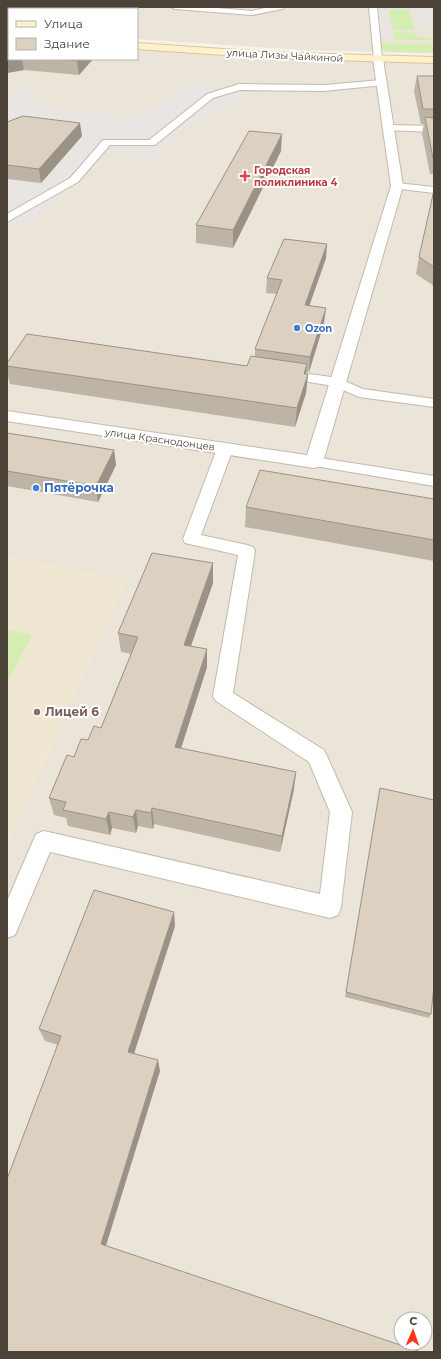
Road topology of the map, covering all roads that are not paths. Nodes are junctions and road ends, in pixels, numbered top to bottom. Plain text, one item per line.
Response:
1 (175, 7) edge
2 (280, 7) edge
3 (373, 7) edge
4 (138, 46) edge
5 (378, 59) junction
6 (434, 60) edge
7 (381, 83) junction
8 (388, 128) junction
9 (434, 129) edge
10 (397, 186) junction
11 (434, 190) edge
12 (7, 219) edge
13 (268, 372) edge
14 (338, 382) junction
15 (434, 403) edge
16 (7, 416) edge
17 (225, 449) junction
18 (314, 462) junction
19 (434, 481) edge
20 (7, 927) edge

1 - 2 lane
3 - 5 lane
4 - 5 main road, улица Лизы Чайкиной
5 - 6 main road, улица Лизы Чайкиной
5 - 7 street
7 - 8 street
7 - 12 lane
8 - 9 lane
8 - 10 street
10 - 11 lane
10 - 14 street
13 - 14 lane
14 - 15 lane
14 - 18 street
16 - 17 street, улица Краснодонцев
17 - 18 street, улица Краснодонцев
17 - 20 lane
18 - 19 lane

